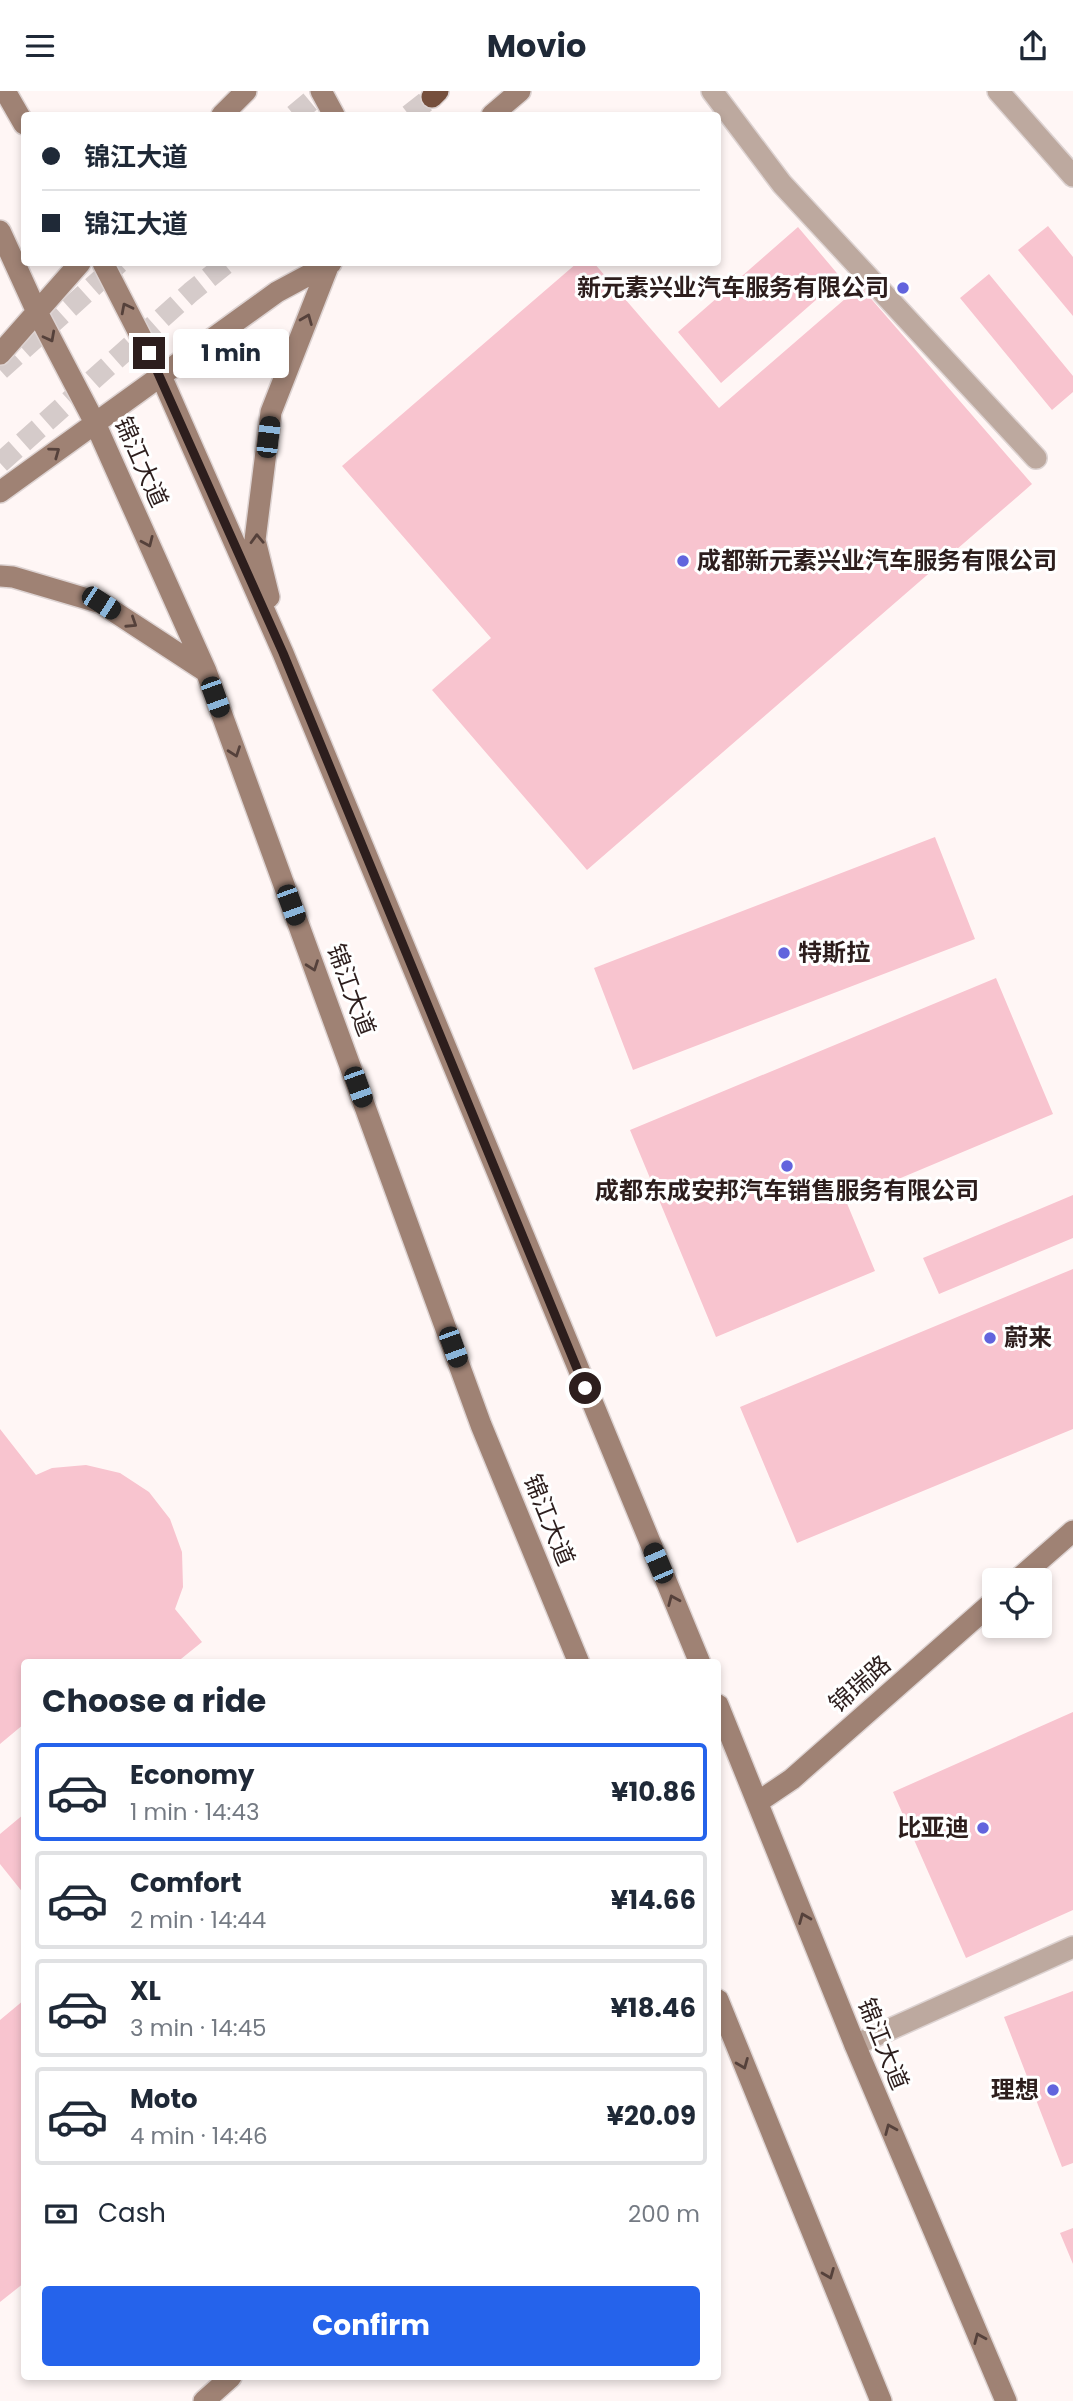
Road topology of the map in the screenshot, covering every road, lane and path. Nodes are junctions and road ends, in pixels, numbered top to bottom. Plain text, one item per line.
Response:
1 (5, 91) edge
2 (246, 91) edge
3 (321, 91) edge
4 (520, 91) edge
5 (712, 91) edge
6 (998, 91) edge
7 (225, 112) edge
8 (332, 112) edge
9 (496, 112) edge
10 (21, 119) edge
11 (1073, 176) edge
12 (0, 231) edge
13 (77, 266) edge
14 (105, 266) edge
15 (325, 266) edge
16 (329, 266) edge
17 (36, 310) junction
18 (0, 353) edge
19 (161, 376) junction
20 (95, 423) junction
21 (1036, 459) dead end
22 (0, 492) edge
23 (0, 576) edge
24 (283, 653) junction
25 (206, 671) junction
26 (1073, 1531) edge
27 (1031, 1568) edge
28 (982, 1612) edge
29 (577, 1659) edge
30 (698, 1659) edge
31 (721, 1712) edge
32 (758, 1802) junction
33 (1073, 1947) edge
34 (721, 2007) edge
35 (855, 2045) junction
36 (228, 2380) edge
37 (204, 2401) edge
38 (881, 2401) edge
39 (1006, 2401) edge

1 - 10 main road
2 - 7 main road
3 - 8 main road
4 - 9 main road
5 - 21 lane
6 - 11 lane
12 - 17 main road, 锦江大道
13 - 17 main road
19 -> 14 main road
15 - 19 main road
24 -> 16 main road
17 - 18 main road
17 -> 20 main road, 锦江大道
19 - 20 main road
19 - 24 main road
22 -> 20 main road
20 -> 25 main road, 锦江大道
23 -> 25 main road
30 -> 24 main road
25 -> 29 main road, 锦江大道
26 - 27 main road
28 - 32 main road, 锦瑞路
31 - 32 main road, 锦江大道
35 -> 32 main road, 锦江大道
33 - 35 lane
34 -> 38 main road
39 -> 35 main road, 锦江大道
36 - 37 main road

